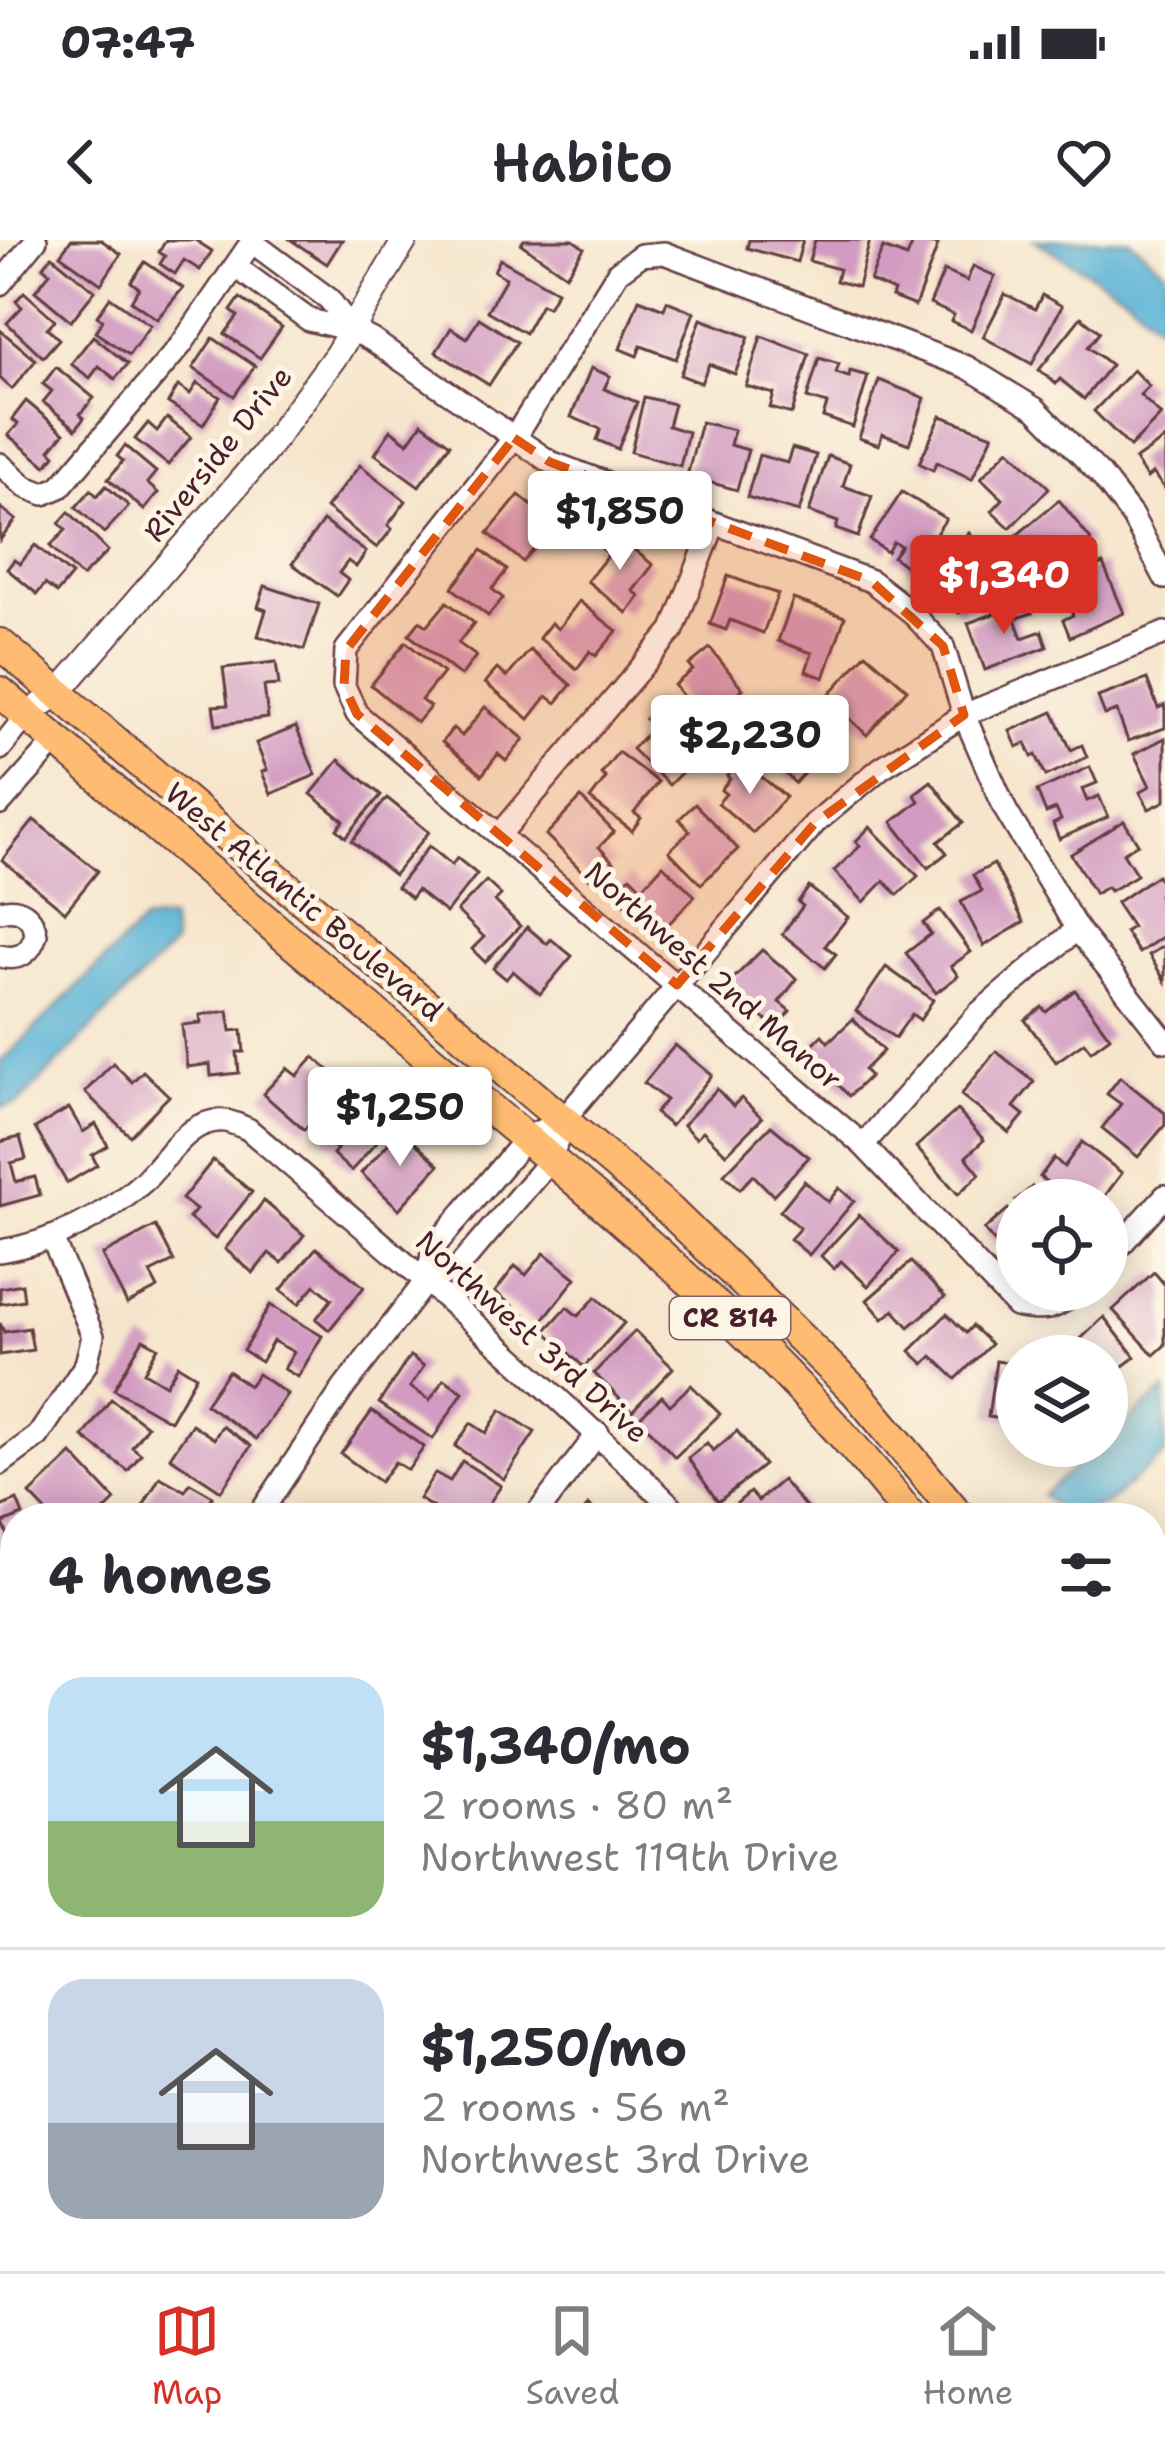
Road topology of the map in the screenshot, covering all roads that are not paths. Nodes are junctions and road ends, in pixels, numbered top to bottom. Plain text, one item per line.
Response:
1 (36, 240) edge
2 (405, 240) edge
3 (253, 241) edge
4 (236, 267) junction
5 (0, 284) edge
6 (352, 330) junction
7 (514, 438) junction
8 (0, 464) edge
9 (714, 524) junction
10 (1165, 578) edge
11 (1165, 633) edge
12 (0, 644) edge
13 (0, 692) edge
14 (58, 693) junction
15 (26, 715) junction
16 (964, 715) junction
17 (56, 740) junction
18 (0, 749) edge
19 (0, 804) edge
20 (501, 833) junction
21 (0, 911) edge
22 (1077, 929) junction
23 (3, 965) edge
24 (677, 985) junction
25 (1165, 1042) edge
26 (563, 1120) junction
27 (526, 1138) junction
28 (863, 1145) junction
29 (552, 1158) junction
30 (1165, 1196) edge
31 (1128, 1237) edge
32 (52, 1238) junction
33 (0, 1251) edge
34 (426, 1281) junction
35 (996, 1285) edge
36 (598, 1433) junction
37 (0, 1465) edge
38 (267, 1503) edge
39 (545, 1503) edge
40 (668, 1503) edge
41 (900, 1503) edge
42 (948, 1503) edge

1 - 5 street
2 - 6 street, Riverside Drive
3 - 4 street
3 - 6 street
4 - 6 street
4 - 8 street
6 - 7 street
6 - 14 street, Riverside Drive
7 - 9 street
7 - 10 street
7 - 20 street, Northwest 2nd Manor
9 - 16 street
9 - 20 street
11 - 16 street
12 - 14 main road, West Atlantic Boulevard / CR 814
13 - 15 main road, West Atlantic Boulevard / CR 814
14 - 15 street, Riverside Drive
14 - 17 street
14 - 26 main road, West Atlantic Boulevard / CR 814
15 - 17 main road, West Atlantic Boulevard / CR 814
15 - 18 street
16 - 22 street
16 - 24 street
17 - 19 street
17 - 27 main road, West Atlantic Boulevard / CR 814
20 - 24 street, Northwest 2nd Manor
21 - 23 street
22 - 25 street
22 - 28 street
24 - 26 street
24 - 28 street, Northwest 2nd Manor
26 - 27 street
26 - 29 street
26 - 42 main road, West Atlantic Boulevard / CR 814
27 - 29 main road, West Atlantic Boulevard / CR 814
27 - 34 street
28 - 35 street, Northwest 2nd Manor
29 - 34 street
29 - 41 main road, West Atlantic Boulevard / CR 814
30 - 31 street
32 - 33 street
32 - 34 street, Northwest 3rd Drive
32 - 37 street
34 - 36 street, Northwest 3rd Drive
34 - 38 street
36 - 39 street
36 - 40 street, Northwest 3rd Drive

